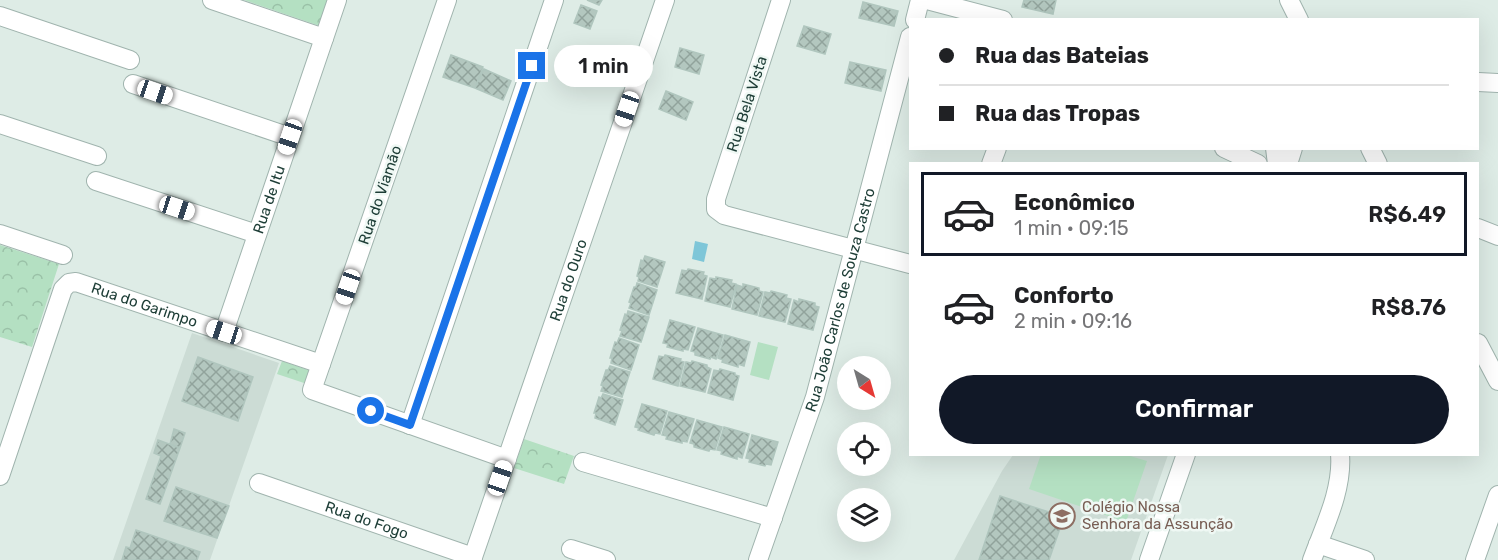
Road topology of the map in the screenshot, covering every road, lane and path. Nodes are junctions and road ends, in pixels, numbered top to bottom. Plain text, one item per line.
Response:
1 (212, 0) edge
2 (337, 0) edge
3 (447, 0) edge
4 (554, 0) edge
5 (665, 0) edge
6 (781, 0) edge
7 (920, 0) edge
8 (927, 0) edge
9 (1289, 0) edge
10 (0, 16) edge
11 (916, 18) edge
12 (995, 18) edge
13 (1298, 18) edge
14 (324, 38) junction
15 (909, 41) edge
16 (130, 60) dead end
17 (1479, 82) edge
18 (1498, 83) edge
19 (133, 84) dead end
20 (0, 124) edge
21 (290, 137) junction
22 (1228, 150) edge
23 (97, 156) dead end
24 (1254, 162) edge
25 (96, 181) dead end
26 (1479, 228) edge
27 (0, 234) edge
28 (257, 234) junction
29 (1498, 236) edge
30 (855, 249) junction
31 (63, 255) dead end
32 (909, 264) edge
33 (224, 332) junction
34 (1479, 345) edge
35 (321, 364) junction
36 (1498, 381) edge
37 (410, 425) junction
38 (1185, 456) edge
39 (1340, 456) edge
40 (507, 459) junction
41 (583, 462) dead end
42 (0, 476) edge
43 (259, 483) dead end
44 (1498, 495) edge
45 (773, 518) junction
46 (571, 549) dead end
47 (1315, 552) edge
48 (473, 558) edge
49 (606, 560) edge
50 (758, 560) edge
51 (1149, 560) edge
52 (1365, 560) edge
53 (1475, 560) edge

1 - 14 street
2 - 14 street, Rua de Itu
3 - 35 street, Rua do Viamão
4 - 37 street
5 - 40 street, Rua do Ouro
6 - 30 street, Rua Bela Vista
7 - 11 street
8 - 12 street
9 - 13 street
10 - 16 street
14 - 21 street, Rua de Itu
15 - 30 street, Rua João Carlos de Souza Castro
17 - 18 street
19 - 21 street
20 - 23 street
21 - 28 street, Rua de Itu
22 - 24 street
25 - 28 street
26 - 29 street
27 - 31 street
28 - 33 street, Rua de Itu
30 - 32 street
30 - 45 street, Rua João Carlos de Souza Castro
33 - 35 street, Rua do Garimpo
33 - 42 street, Rua do Garimpo
34 - 36 street
35 - 37 street, Rua do Viamão
37 - 40 street
38 - 51 street
39 - 47 street
40 - 48 street, Rua do Ouro
41 - 45 street
43 - 48 street, Rua do Fogo
44 - 53 street
45 - 50 street, Rua João Carlos de Souza Castro
46 - 49 street
47 - 52 street

